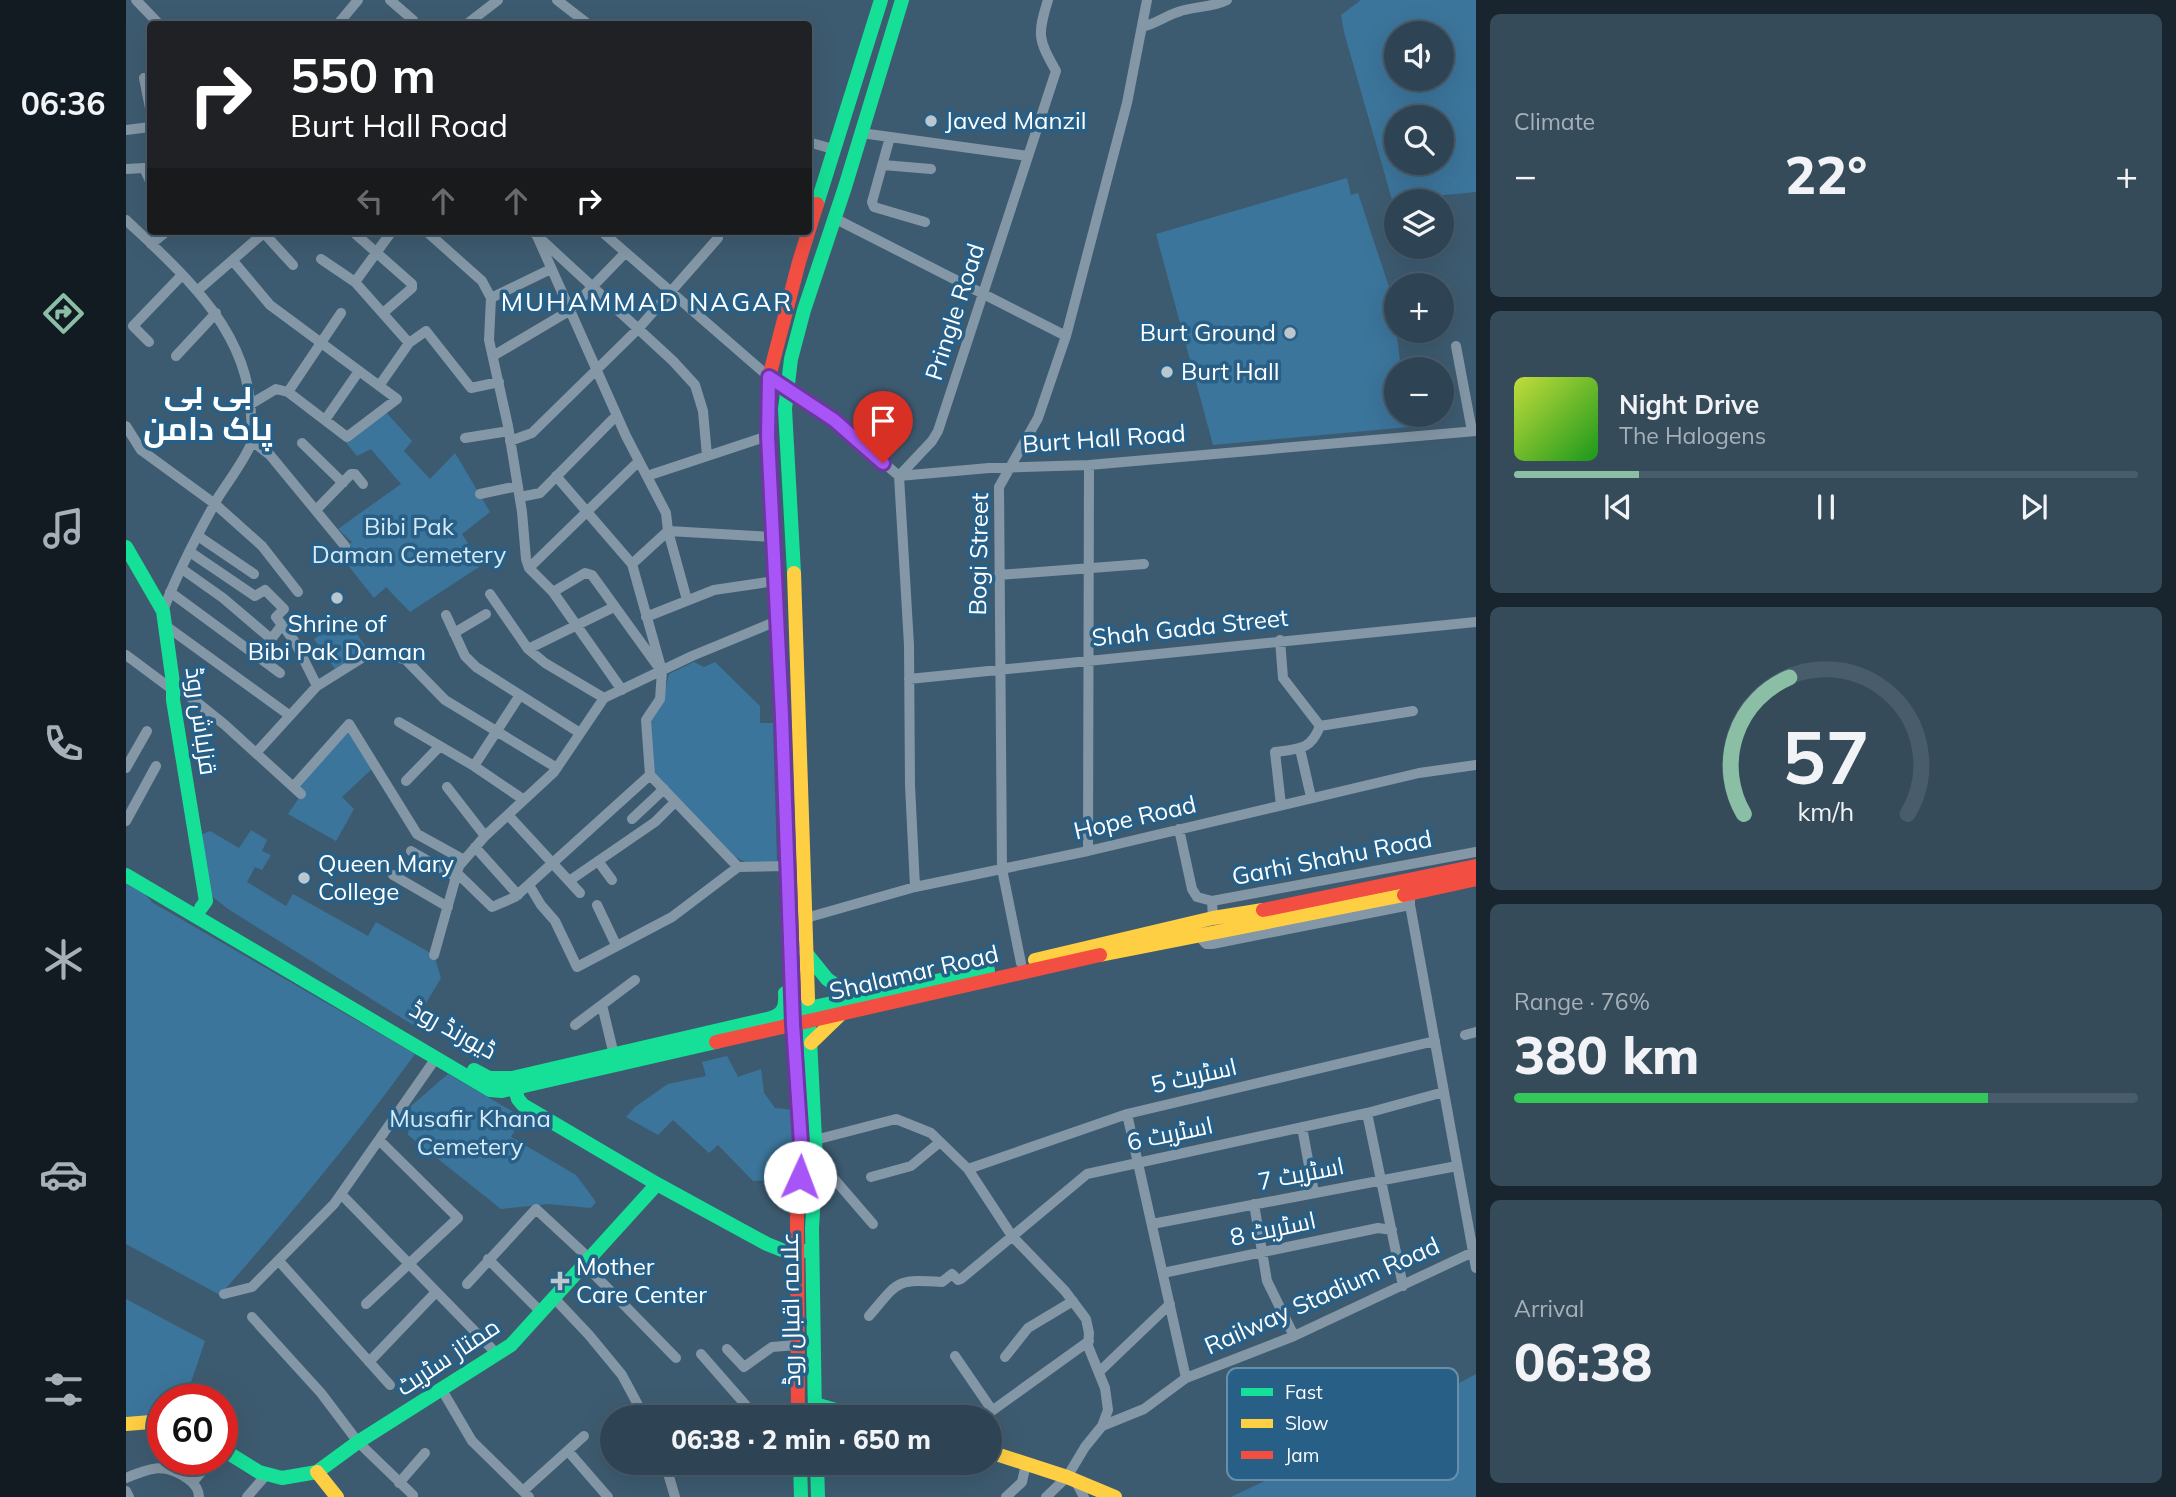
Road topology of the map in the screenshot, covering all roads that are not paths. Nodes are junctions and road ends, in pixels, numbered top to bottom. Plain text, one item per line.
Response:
1 (136, 0) edge
2 (358, 0) edge
3 (390, 0) edge
4 (498, 0) edge
5 (557, 0) edge
6 (881, 0) edge
7 (902, 0) edge
8 (1048, 0) edge
9 (1147, 0) edge
10 (1227, 0) edge
11 (413, 20) dead end
12 (156, 21) edge
13 (340, 21) edge
14 (471, 21) edge
15 (584, 21) edge
16 (1142, 27) junction
17 (144, 78) dead end
18 (147, 93) edge
19 (147, 127) edge
20 (126, 130) edge
21 (861, 133) junction
22 (890, 137) junction
23 (812, 143) edge
24 (833, 149) junction
25 (1028, 156) junction
26 (883, 165) junction
27 (126, 169) edge
28 (931, 169) dead end
29 (147, 174) edge
30 (834, 218) junction
31 (812, 219) edge
32 (126, 220) edge
33 (925, 222) dead end
34 (162, 235) edge
35 (261, 235) edge
36 (267, 235) edge
37 (357, 235) edge
38 (389, 235) edge
39 (430, 235) edge
40 (534, 235) edge
41 (535, 235) edge
42 (605, 235) edge
43 (715, 235) edge
44 (807, 235) edge
45 (151, 244) junction
46 (377, 253) junction
47 (625, 253) junction
48 (321, 260) dead end
49 (233, 261) junction
50 (293, 265) dead end
51 (551, 269) junction
52 (182, 275) junction
53 (355, 282) junction
54 (592, 286) junction
55 (197, 291) junction
56 (672, 293) junction
57 (982, 295) junction
58 (491, 298) junction
59 (569, 310) junction
60 (216, 313) junction
61 (341, 313) dead end
62 (383, 313) junction
63 (638, 329) junction
64 (1066, 336) junction
65 (149, 342) dead end
66 (321, 343) junction
67 (409, 343) junction
68 (1456, 346) dead end
69 (176, 356) dead end
70 (493, 356) junction
71 (596, 370) junction
72 (359, 371) junction
73 (769, 377) junction
74 (499, 382) junction
75 (379, 386) junction
76 (786, 388) junction
77 (288, 392) junction
78 (251, 404) junction
79 (616, 416) junction
80 (325, 420) junction
81 (126, 426) edge
82 (1474, 431) edge
83 (510, 436) junction
84 (768, 436) junction
85 (465, 438) dead end
86 (252, 441) junction
87 (302, 443) dead end
88 (707, 456) junction
89 (639, 461) junction
90 (1089, 465) junction
91 (1009, 467) junction
92 (647, 476) junction
93 (899, 476) junction
94 (556, 477) junction
95 (343, 483) junction
96 (363, 484) dead end
97 (519, 492) junction
98 (480, 494) dead end
99 (215, 504) junction
100 (316, 510) junction
101 (587, 512) junction
102 (668, 531) junction
103 (198, 536) junction
104 (773, 537) junction
105 (345, 546) dead end
106 (126, 547) edge
107 (190, 552) junction
108 (632, 564) junction
109 (1144, 564) dead end
110 (529, 568) junction
111 (181, 569) junction
112 (1088, 570) junction
113 (254, 573) dead end
114 (999, 576) junction
115 (775, 581) junction
116 (170, 592) junction
117 (298, 592) dead end
118 (553, 592) junction
119 (490, 594) dead end
120 (687, 600) junction
121 (614, 607) junction
122 (163, 611) junction
123 (486, 614) dead end
124 (446, 615) dead end
125 (646, 617) junction
126 (777, 621) junction
127 (1476, 622) edge
128 (282, 625) junction
129 (576, 625) junction
130 (166, 626) junction
131 (454, 633) junction
132 (1280, 640) junction
133 (528, 649) junction
134 (127, 657) edge
135 (1088, 660) junction
136 (662, 671) junction
137 (999, 671) junction
138 (280, 673) dead end
139 (909, 679) junction
140 (317, 686) junction
141 (173, 687) junction
142 (622, 690) junction
143 (520, 695) junction
144 (604, 698) junction
145 (1413, 711) dead end
146 (289, 715) junction
147 (399, 722) dead end
148 (1320, 726) junction
149 (147, 731) dead end
150 (497, 732) junction
151 (580, 733) junction
152 (440, 746) junction
153 (1300, 749) junction
154 (256, 753) junction
155 (1476, 765) edge
156 (156, 766) dead end
157 (474, 766) junction
158 (126, 768) edge
159 (556, 768) junction
160 (650, 775) junction
161 (406, 780) dead end
162 (293, 787) junction
163 (447, 788) dead end
164 (664, 789) junction
165 (301, 794) dead end
166 (1311, 797) junction
167 (524, 800) junction
168 (675, 802) junction
169 (1281, 805) junction
170 (508, 816) junction
171 (632, 818) dead end
172 (126, 821) edge
173 (1179, 829) junction
174 (485, 836) junction
175 (475, 847) junction
176 (803, 848) junction
177 (411, 851) dead end
178 (1088, 851) junction
179 (1476, 852) edge
180 (786, 858) junction
181 (464, 860) junction
182 (598, 861) junction
183 (552, 863) junction
184 (126, 865) edge
185 (1405, 866) junction
186 (1476, 866) edge
187 (738, 867) junction
188 (1002, 869) junction
189 (126, 875) edge
190 (393, 875) dead end
191 (457, 875) junction
192 (1476, 879) edge
193 (612, 880) dead end
194 (569, 881) junction
195 (528, 885) junction
196 (915, 887) junction
197 (580, 893) dead end
198 (518, 895) junction
199 (1407, 900) junction
200 (1212, 901) junction
201 (597, 905) dead end
202 (448, 907) junction
203 (201, 908) junction
204 (1265, 916) junction
205 (806, 918) junction
206 (1213, 918) junction
207 (1197, 934) junction
208 (616, 945) junction
209 (806, 953) junction
210 (434, 955) dead end
211 (1021, 963) junction
212 (791, 964) junction
213 (635, 981) dead end
214 (854, 998) junction
215 (603, 1005) junction
216 (842, 1013) junction
217 (811, 1014) junction
218 (793, 1018) junction
219 (575, 1025) dead end
220 (1476, 1032) edge
221 (1465, 1035) dead end
222 (1435, 1041) junction
223 (811, 1043) junction
224 (614, 1055) junction
225 (436, 1058) junction
226 (513, 1083) junction
227 (490, 1090) joint
228 (1444, 1092) junction
229 (1367, 1112) junction
230 (1127, 1114) junction
231 (1303, 1127) junction
232 (379, 1140) junction
233 (816, 1140) junction
234 (940, 1142) junction
235 (817, 1159) junction
236 (1138, 1163) junction
237 (1457, 1166) junction
238 (968, 1169) junction
239 (871, 1177) dead end
240 (1381, 1180) junction
241 (657, 1184) junction
242 (1314, 1193) junction
243 (341, 1194) junction
244 (1254, 1204) junction
245 (873, 1224) dead end
246 (1152, 1224) junction
247 (1392, 1230) junction
248 (1012, 1236) junction
249 (805, 1251) junction
250 (1473, 1251) junction
251 (1263, 1252) junction
252 (488, 1259) junction
253 (279, 1261) junction
254 (408, 1263) junction
255 (588, 1263) junction
256 (1476, 1269) edge
257 (1163, 1273) junction
258 (467, 1284) dead end
259 (1403, 1286) junction
260 (436, 1292) junction
261 (224, 1294) dead end
262 (555, 1300) junction
263 (1073, 1301) junction
264 (366, 1304) dead end
265 (1170, 1304) junction
266 (542, 1313) junction
267 (869, 1316) dead end
268 (252, 1317) dead end
269 (1294, 1336) junction
270 (1089, 1341) junction
271 (796, 1345) junction
272 (727, 1349) dead end
273 (496, 1353) junction
274 (701, 1354) dead end
275 (955, 1356) dead end
276 (676, 1357) dead end
277 (1005, 1357) dead end
278 (369, 1362) junction
279 (1099, 1372) junction
280 (1186, 1378) junction
281 (390, 1385) dead end
282 (442, 1390) junction
283 (638, 1405) edge
284 (746, 1405) edge
285 (798, 1405) edge
286 (815, 1405) edge
287 (989, 1405) edge
288 (999, 1405) edge
289 (147, 1422) edge
290 (126, 1424) edge
291 (1102, 1426) junction
292 (584, 1436) dead end
293 (358, 1443) junction
294 (568, 1451) junction
295 (425, 1453) dead end
296 (1002, 1456) edge
297 (238, 1459) edge
298 (1026, 1464) junction
299 (317, 1472) junction
300 (267, 1474) junction
301 (199, 1475) edge
302 (669, 1475) edge
303 (800, 1475) edge
304 (817, 1475) edge
305 (126, 1478) edge
306 (1071, 1478) junction
307 (193, 1482) junction
308 (400, 1483) junction
309 (126, 1491) edge
310 (412, 1495) dead end
311 (526, 1495) edge
312 (130, 1497) edge
313 (199, 1497) edge
314 (247, 1497) edge
315 (337, 1497) edge
316 (608, 1497) edge
317 (675, 1497) edge
318 (801, 1497) edge
319 (818, 1497) edge
320 (1006, 1497) edge
321 (1046, 1497) edge
322 (1084, 1497) edge
323 (1115, 1497) edge

1 - 12 street
2 - 13 street
3 - 11 street
4 - 14 street
5 - 15 street
6 - 24 main road, علامہ اقبال روڈ
7 - 21 main road, علامہ اقبال روڈ
8 - 25 street, Pringle Road
9 - 16 street, Bogi Street
10 - 16 street
16 - 64 street, Bogi Street
17 - 18 street
19 - 20 street
21 - 22 street
21 - 30 main road, علامہ اقبال روڈ
22 - 25 street
22 - 26 street
23 - 24 street
24 - 31 main road, علامہ اقبال روڈ
25 - 57 street, Pringle Road
26 - 28 street
26 - 33 street
27 - 29 street
30 - 57 street
30 - 76 main road, علامہ اقبال روڈ
32 - 45 street
34 - 45 street
35 - 49 street
36 - 50 street
37 - 46 street
38 - 46 street
39 - 58 street
40 - 51 street
41 - 54 street
42 - 47 street
43 - 56 street
44 - 73 main road, علامہ اقبال روڈ
45 - 52 street
46 - 53 street
46 - 62 street
47 - 54 street
47 - 56 street
48 - 53 street
49 - 55 street
49 - 66 street
51 - 58 street
51 - 59 street
52 - 55 street
52 - 65 street
53 - 62 street
54 - 59 street
54 - 63 street
55 - 60 street
56 - 63 street
56 - 73 street
57 - 64 street
57 - 93 street, Pringle Road
58 - 70 street
59 - 70 street
59 - 71 street
60 - 69 street
60 - 78 street
61 - 66 street
62 - 67 street
63 - 71 street
63 - 88 street
64 - 91 street, Bogi Street
66 - 72 street
66 - 77 street
67 - 74 street
67 - 75 street
68 - 82 street
70 - 74 street
71 - 79 street
71 - 83 street
72 - 75 street
72 - 80 street
73 - 76 street
73 - 84 main road, علامہ اقبال روڈ
74 - 83 street
75 - 80 street
76 - 93 street
76 - 176 main road, علامہ اقبال روڈ
77 - 78 street
77 - 80 street
78 - 86 street
79 - 89 street
79 - 94 street
81 - 99 street
82 - 90 street, Burt Hall Road
83 - 85 street
83 - 97 street
84 - 88 street
84 - 104 main road, علامہ اقبال روڈ
86 - 99 street
86 - 100 street
87 - 95 street
88 - 92 street
89 - 92 street
89 - 101 street
90 - 91 street, Burt Hall Road
90 - 112 street
91 - 93 street, Burt Hall Road
91 - 114 street, Bogi Street
92 - 102 street
93 - 139 street
94 - 97 street
94 - 101 street
95 - 96 street
95 - 100 street
97 - 98 street
97 - 110 street
99 - 103 street
99 - 117 street
100 - 105 street
101 - 108 street
101 - 110 street
102 - 104 street
102 - 108 street
102 - 120 street
103 - 107 street
103 - 113 street
104 - 115 main road, علامہ اقبال روڈ
106 - 122 main road, قزلباش روڈ
107 - 111 street
107 - 128 street
108 - 125 street
109 - 112 street
110 - 118 street
111 - 116 street
111 - 128 street
112 - 114 street
112 - 135 street
114 - 137 street, Bogi Street
115 - 120 street
115 - 126 main road, علامہ اقبال روڈ
116 - 122 street
116 - 138 street
118 - 121 street
118 - 129 street
119 - 133 street
120 - 125 street
121 - 129 street
121 - 136 street
122 - 130 main road, قزلباش روڈ
123 - 131 street
124 - 131 street
125 - 136 street
126 - 136 street
126 - 180 main road, علامہ اقبال روڈ
127 - 132 street, Shah Gada Street
128 - 140 street
129 - 133 street
129 - 142 street
130 - 141 main road, قزلباش روڈ
130 - 146 street
131 - 143 street
132 - 135 street, Shah Gada Street
132 - 148 street
133 - 144 street
134 - 141 street
135 - 137 street, Shah Gada Street
135 - 178 street
136 - 142 street
136 - 160 street
137 - 139 street, Shah Gada Street
137 - 188 street, Bogi Street
139 - 196 street
140 - 146 street
140 - 150 street
141 - 154 street
141 - 203 main road, قزلباش روڈ
142 - 144 street
143 - 150 street
143 - 151 street
144 - 151 street
145 - 148 street
146 - 154 street
147 - 152 street
148 - 153 street
149 - 158 street
150 - 157 street
150 - 159 street
151 - 159 street
152 - 157 street
152 - 161 street
153 - 166 street
153 - 169 street
154 - 162 street
155 - 166 street, Hope Road
156 - 172 street
157 - 167 street
159 - 167 street
160 - 164 street
160 - 183 street
162 - 165 street
162 - 181 street
163 - 174 street
164 - 168 street
164 - 171 street
166 - 169 street, Hope Road
167 - 170 street
168 - 182 street
168 - 187 street
169 - 173 street, Hope Road
170 - 174 street
170 - 183 street
173 - 178 street, Hope Road
173 - 200 street
174 - 175 street
175 - 181 street
175 - 198 street
176 - 180 main road
176 - 205 main road, علامہ اقبال روڈ
177 - 191 street
178 - 188 street, Hope Road
179 - 185 street, Garhi Shahu Road
180 - 187 street
180 - 212 main road, علامہ اقبال روڈ
181 - 191 street
182 - 193 street
182 - 194 street
183 - 194 street
183 - 195 street
184 - 203 main road, ڈیورنڈ روڈ
185 - 199 street, Railway Stadium Road
185 - 200 street, Garhi Shahu Road
186 - 204 main road, bridge
187 - 208 street
188 - 196 street, Hope Road
188 - 211 street, Bogi Street
189 - 225 main road, ڈیورنڈ روڈ
190 - 202 street
191 - 198 street
191 - 202 street
192 - 199 main road, bridge
194 - 197 street
195 - 198 street
195 - 208 street
196 - 205 street, Hope Road
199 - 204 main road
199 - 207 street
199 - 222 street, Railway Stadium Road
200 - 206 street, Garhi Shahu Road
201 - 208 street
202 - 210 street
203 - 226 main road, ڈیورنڈ روڈ
204 - 206 main road, Shalamar Road
204 - 207 main road, Shalamar Road
205 - 209 main road, علامہ اقبال روڈ
206 - 211 main road, Shalamar Road
207 - 216 main road, Shalamar Road
209 - 214 main road
209 - 217 main road, علامہ اقبال روڈ
211 - 214 main road, Shalamar Road
212 - 218 main road, علامہ اقبال روڈ
212 - 224 main road, ڈیورنڈ روڈ
213 - 215 street
214 - 217 main road, Shalamar Road
215 - 219 street
215 - 224 street
216 - 217 main road, Shalamar Road
216 - 223 main road
217 - 218 main road, Shalamar Road
217 - 223 main road, علامہ اقبال روڈ
218 - 226 main road, Shalamar Road
218 - 249 main road, علامہ اقبال روڈ
220 - 221 street
222 - 228 street, Railway Stadium Road
222 - 230 street, اسٹریٹ 5
223 - 233 main road, علامہ اقبال روڈ
224 - 226 main road, ڈیورنڈ روڈ
225 - 227 main road, ڈیورنڈ روڈ
225 - 232 street
226 - 227 main road, Shalamar Road
226 - 241 main road, ڈیورنڈ روڈ
228 - 229 street, اسٹریٹ 6
228 - 237 street, Railway Stadium Road
229 - 231 street, اسٹریٹ 6
229 - 240 street
230 - 236 street
230 - 238 street, اسٹریٹ 5
231 - 236 street, اسٹریٹ 6
231 - 242 street
232 - 243 street
232 - 254 street
233 - 234 street
233 - 235 main road, علامہ اقبال روڈ
234 - 238 street
234 - 239 street
235 - 245 street
235 - 249 main road, علامہ اقبال روڈ
236 - 246 street
236 - 248 street, اسٹریٹ 6
237 - 240 street, اسٹریٹ 7
237 - 250 street, Railway Stadium Road
238 - 248 street
240 - 242 street, اسٹریٹ 7
240 - 247 street
241 - 249 main road, ڈیورنڈ روڈ
241 - 255 main road, ممتاز سٹریٹ
242 - 244 street, اسٹریٹ 7
243 - 253 street
243 - 254 street
244 - 246 street, اسٹریٹ 7
244 - 251 street
246 - 257 street
247 - 251 street, اسٹریٹ 8
247 - 259 street
248 - 263 street
248 - 267 street, اسٹریٹ 6
249 - 271 main road, علامہ اقبال روڈ
249 - 286 main road, علامہ اقبال روڈ
250 - 256 street
250 - 259 street, Railway Stadium Road
251 - 257 street, اسٹریٹ 8
251 - 269 street
252 - 255 street
252 - 258 street
252 - 266 street
253 - 261 street
253 - 278 street
254 - 260 street
254 - 264 street
255 - 262 main road, ممتاز سٹریٹ
255 - 276 street
257 - 265 street
259 - 269 street, Railway Stadium Road
260 - 273 street
260 - 278 street
262 - 266 main road, ممتاز سٹریٹ
262 - 283 street
263 - 270 street
263 - 277 street
265 - 279 street
265 - 280 street
266 - 273 main road, ممتاز سٹریٹ
268 - 293 street
269 - 280 street, Railway Stadium Road
270 - 279 street
270 - 288 street
271 - 272 street
271 - 285 main road, علامہ اقبال روڈ
273 - 282 main road, ممتاز سٹریٹ
274 - 284 street
275 - 287 street
278 - 281 street
279 - 291 street
280 - 291 street, Railway Stadium Road
282 - 293 main road, ممتاز سٹریٹ
282 - 311 street
289 - 290 main road
291 - 306 street
292 - 294 street
293 - 299 main road, ممتاز سٹریٹ
293 - 308 street
294 - 311 street
294 - 316 street
295 - 308 street
296 - 298 main road
297 - 300 main road, ممتاز سٹریٹ
298 - 306 main road
298 - 320 street
299 - 300 main road, ممتاز سٹریٹ
299 - 315 main road
300 - 314 street
301 - 307 street
302 - 317 street
303 - 318 main road
304 - 319 main road
305 - 307 street
306 - 321 street
306 - 322 street
306 - 323 main road
307 - 313 street
308 - 310 street
309 - 312 street

